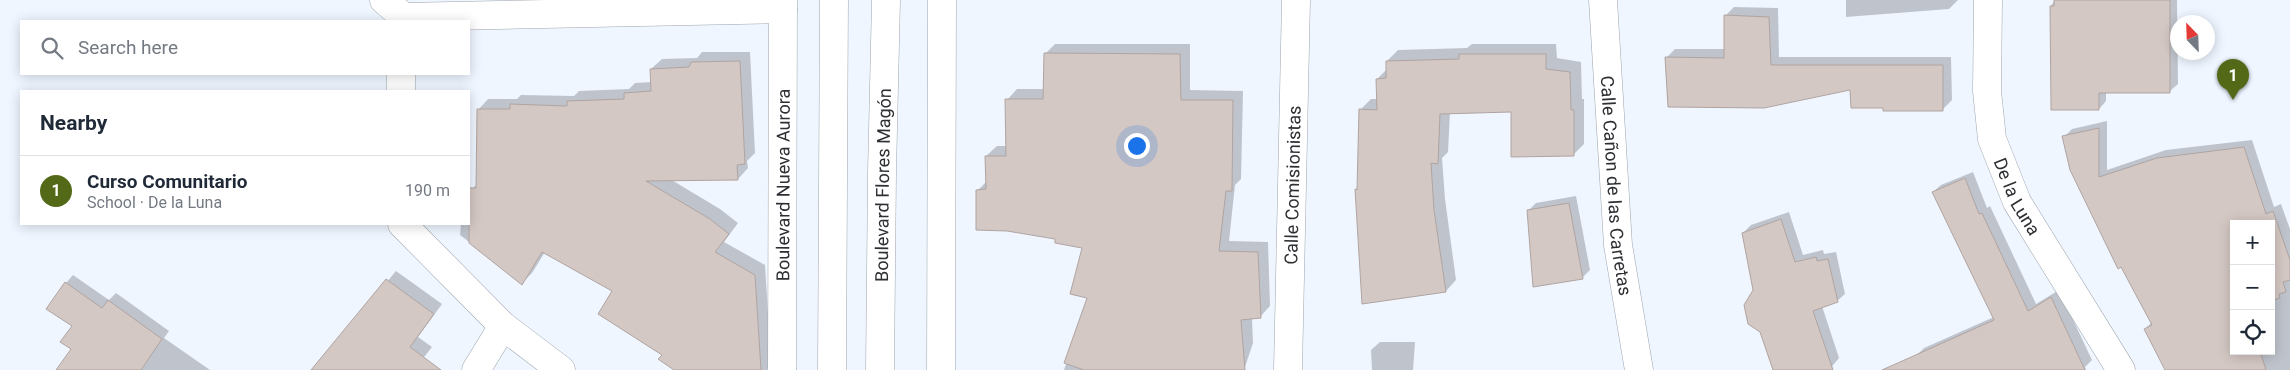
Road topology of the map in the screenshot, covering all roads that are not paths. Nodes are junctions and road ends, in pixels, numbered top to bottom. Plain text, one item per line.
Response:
1 (384, 0) edge
2 (834, 0) edge
3 (886, 0) edge
4 (942, 0) edge
5 (1296, 0) edge
6 (1603, 0) edge
7 (1988, 0) edge
8 (783, 5) edge
9 (404, 19) edge
10 (402, 75) edge
11 (401, 90) edge
12 (403, 225) edge
13 (503, 326) junction
14 (476, 370) edge
15 (561, 370) edge
16 (782, 370) edge
17 (832, 370) edge
18 (880, 370) edge
19 (941, 370) edge
20 (1288, 370) edge
21 (1639, 370) edge
22 (2121, 370) edge

1 - 9 street
2 - 17 street
3 - 18 street, Boulevard Flores Magón
4 - 19 street
5 - 20 street, Calle Comisionistas
6 - 21 street, Calle Cañon de las Carretas
7 - 22 street, De la Luna
8 - 9 street
8 - 16 street, Boulevard Nueva Aurora
10 - 11 street
12 - 13 street
13 - 14 street
13 - 15 street

